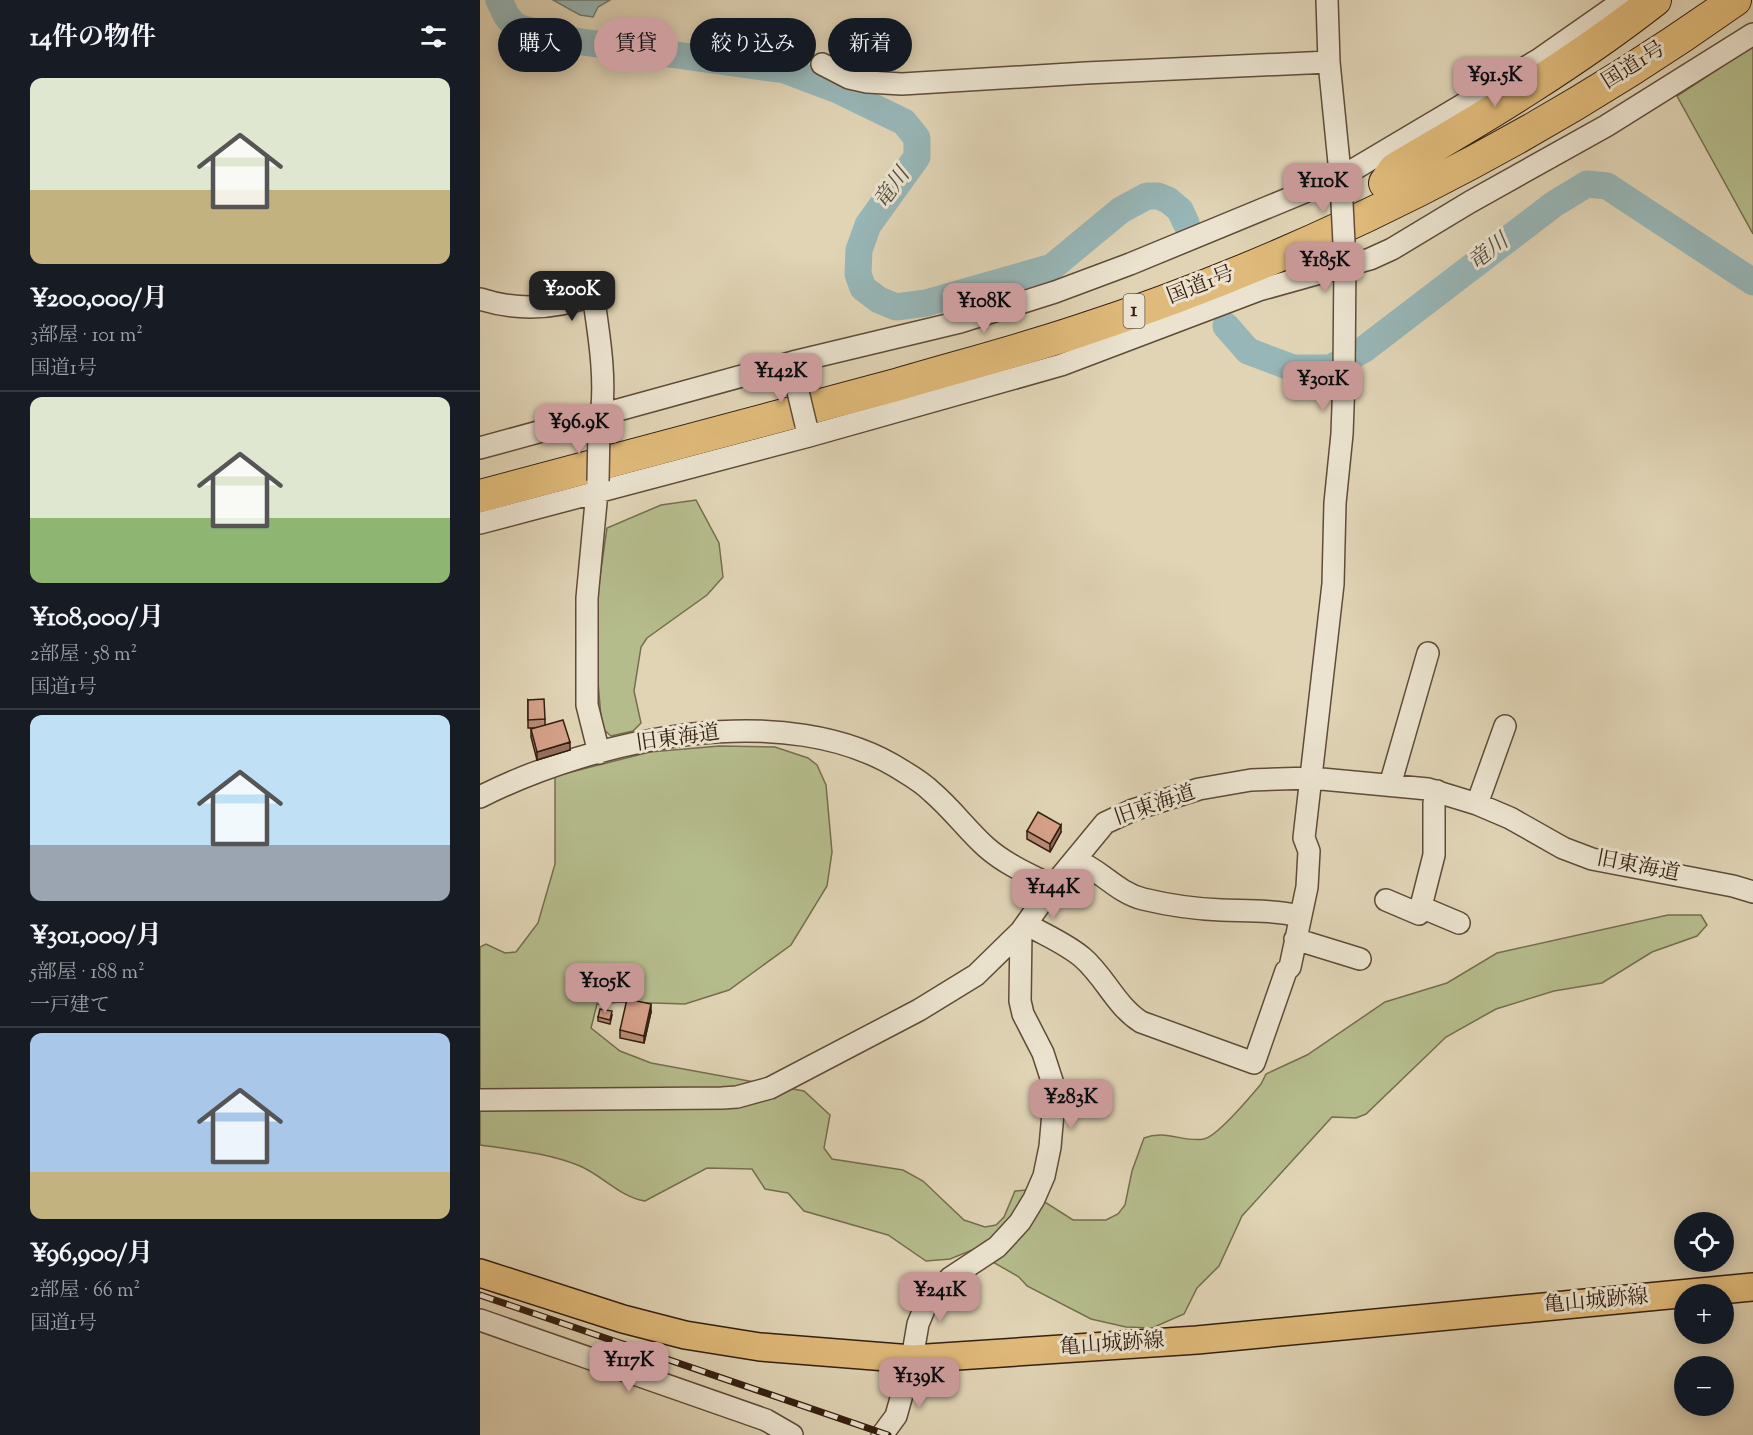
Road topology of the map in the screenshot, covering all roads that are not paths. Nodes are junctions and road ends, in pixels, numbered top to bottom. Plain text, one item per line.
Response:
1 (1327, 0) edge
2 (1624, 0) edge
3 (1655, 0) edge
4 (1700, 0) edge
5 (1735, 0) edge
6 (1753, 9) edge
7 (1753, 34) edge
8 (1329, 62) junction
9 (822, 64) dead end
10 (1341, 180) junction
11 (1388, 194) junction
12 (1345, 267) junction
13 (480, 299) edge
14 (793, 368) junction
15 (600, 422) junction
16 (807, 431) junction
17 (480, 448) edge
18 (480, 476) edge
19 (597, 486) junction
20 (480, 496) edge
21 (480, 523) edge
22 (1428, 653) dead end
23 (1505, 726) dead end
24 (599, 753) junction
25 (1311, 778) junction
26 (1390, 785) junction
27 (1437, 791) junction
28 (480, 797) edge
29 (1477, 804) junction
30 (1075, 860) junction
31 (1053, 886) junction
32 (1753, 892) edge
33 (1386, 900) dead end
34 (1421, 907) junction
35 (1300, 916) junction
36 (1459, 923) dead end
37 (1024, 928) junction
38 (1295, 939) junction
39 (1360, 959) dead end
40 (480, 1100) edge
41 (480, 1273) edge
42 (1753, 1287) edge
43 (480, 1320) edge
44 (912, 1359) junction
45 (792, 1435) edge
46 (882, 1435) edge

1 - 8 street
2 - 10 street
3 - 11 highway
4 - 11 highway, 国道1号 / 1
5 - 11 highway, 国道1号 / 1
6 - 11 highway
7 - 12 street
8 - 9 street
8 - 10 street
10 - 12 street, bridge
10 - 14 street
11 - 18 highway, 国道1号 / 1
11 - 20 highway, 国道1号 / 1
12 - 16 street
12 - 25 street
13 - 15 street
14 - 15 street
14 - 16 street, bridge
15 - 17 street
15 - 19 street, bridge
16 - 19 street
19 - 21 street
19 - 24 street
22 - 26 street
23 - 29 street
24 - 28 street, 旧東海道
24 - 31 street, 旧東海道
25 - 26 street, 旧東海道
25 - 30 street, 旧東海道
25 - 35 street
26 - 27 street, 旧東海道
27 - 29 street, 旧東海道
27 - 34 street
29 - 32 street, 旧東海道
30 - 31 street, 旧東海道
30 - 35 street
31 - 37 street
33 - 34 street
34 - 36 street
35 - 38 street
37 - 38 street
37 - 40 street
37 - 44 street
38 - 39 street
41 - 44 main road, 亀山城跡線
42 - 44 main road, 亀山城跡線
43 - 45 street
44 - 46 street

